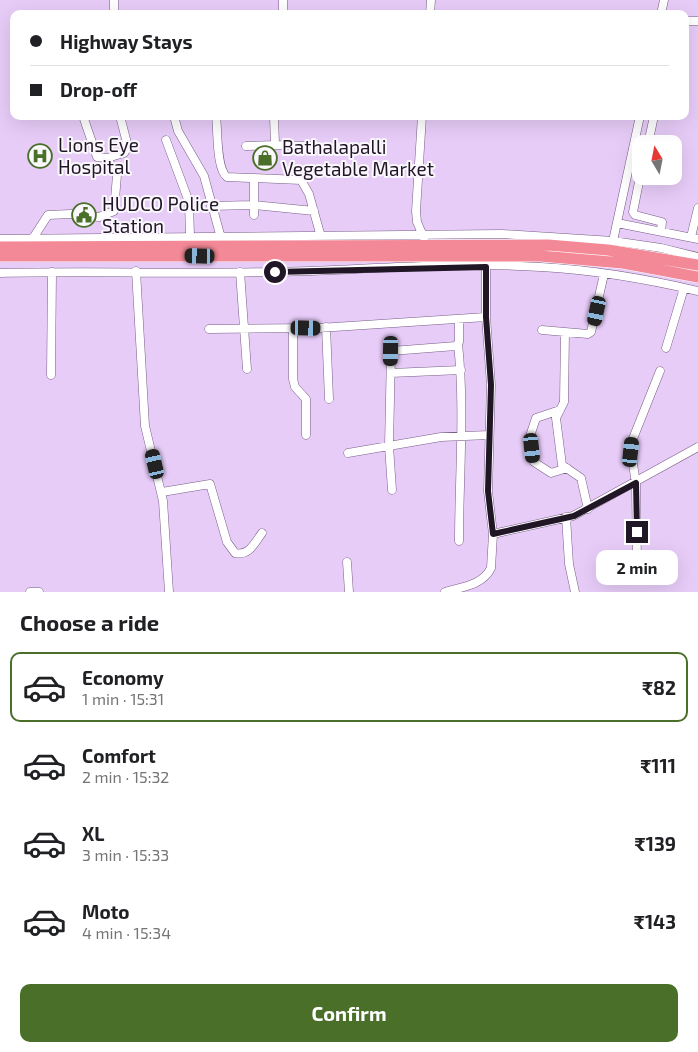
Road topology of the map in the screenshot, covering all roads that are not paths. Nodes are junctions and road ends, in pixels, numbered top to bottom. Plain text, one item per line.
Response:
1 (84, 120) edge
2 (121, 120) edge
3 (175, 120) edge
4 (216, 120) edge
5 (274, 120) edge
6 (422, 120) edge
7 (639, 120) edge
8 (653, 120) edge
9 (650, 135) edge
10 (166, 140) dead end
11 (275, 145) junction
12 (246, 146) dead end
13 (310, 146) dead end
14 (107, 158) junction
15 (254, 178) junction
16 (638, 185) edge
17 (254, 205) junction
18 (210, 206) junction
19 (698, 208) edge
20 (314, 211) junction
21 (254, 215) dead end
22 (617, 223) junction
23 (661, 232) junction
24 (190, 237) junction
25 (321, 237) junction
26 (222, 238) junction
27 (695, 238) edge
28 (0, 239) edge
29 (425, 240) junction
30 (613, 241) junction
31 (33, 243) junction
32 (0, 247) edge
33 (0, 256) edge
34 (445, 256) junction
35 (698, 257) edge
36 (698, 265) edge
37 (432, 266) junction
38 (486, 267) junction
39 (136, 271) junction
40 (52, 272) junction
41 (240, 272) junction
42 (0, 273) edge
43 (604, 274) junction
44 (698, 277) edge
45 (684, 288) junction
46 (698, 291) edge
47 (486, 317) junction
48 (459, 319) junction
49 (243, 327) junction
50 (326, 327) junction
51 (293, 328) junction
52 (209, 329) dead end
53 (542, 330) dead end
54 (565, 332) junction
55 (458, 344) junction
56 (666, 348) dead end
57 (246, 369) dead end
58 (461, 370) junction
59 (660, 371) dead end
60 (390, 373) junction
61 (51, 375) dead end
62 (329, 399) dead end
63 (560, 410) junction
64 (306, 435) dead end
65 (489, 435) junction
66 (460, 436) junction
67 (389, 446) junction
68 (698, 447) edge
69 (348, 453) dead end
70 (567, 468) junction
71 (636, 483) junction
72 (392, 490) dead end
73 (162, 492) junction
74 (588, 509) junction
75 (566, 517) junction
76 (262, 533) dead end
77 (493, 534) junction
78 (458, 542) dead end
79 (347, 562) dead end
80 (637, 566) dead end
81 (30, 592) edge
82 (39, 592) edge
83 (169, 592) edge
84 (349, 592) edge
85 (445, 592) edge
86 (575, 592) edge

1 - 14 street
2 - 14 street
3 - 18 street
4 - 15 street
5 - 11 street
6 - 29 street
7 - 22 street
8 - 9 street
10 - 24 street
11 - 12 street
11 - 13 street
14 - 31 street
15 - 17 street
15 - 20 street
16 - 23 street
17 - 18 street
17 - 20 street
17 - 21 street
18 - 26 street
19 - 27 street
20 - 25 street
22 - 23 street
22 - 30 street
23 - 27 street
24 - 26 street
24 - 31 street
25 - 26 street
25 - 29 street
28 - 31 street
29 - 30 street
29 - 31 highway
29 - 36 highway
30 - 35 street
31 - 32 highway
33 - 34 highway
34 - 37 highway
34 - 44 highway
37 - 38 street
37 - 41 street
38 - 43 street
38 - 47 street
39 - 40 street
39 - 41 street
39 - 73 street
40 - 42 street
40 - 61 street
41 - 49 street
43 - 45 street
43 - 54 street
45 - 46 street
45 - 56 street
47 - 48 street
47 - 65 street
48 - 50 street
48 - 55 street
49 - 51 street
49 - 52 street
49 - 57 street
50 - 51 street
50 - 62 street
51 - 64 street
53 - 54 street
54 - 63 street
55 - 58 street
55 - 60 street
58 - 60 street
58 - 66 street
59 - 71 street
60 - 67 street
63 - 70 street
63 - 70 street
65 - 66 street
65 - 77 street
66 - 67 street
66 - 78 street
67 - 69 street
67 - 72 street
68 - 71 street
70 - 74 street
71 - 74 street
71 - 80 street
73 - 76 street
73 - 83 street
74 - 75 street
75 - 77 street
75 - 86 street
77 - 85 street
79 - 84 street
81 - 82 street

